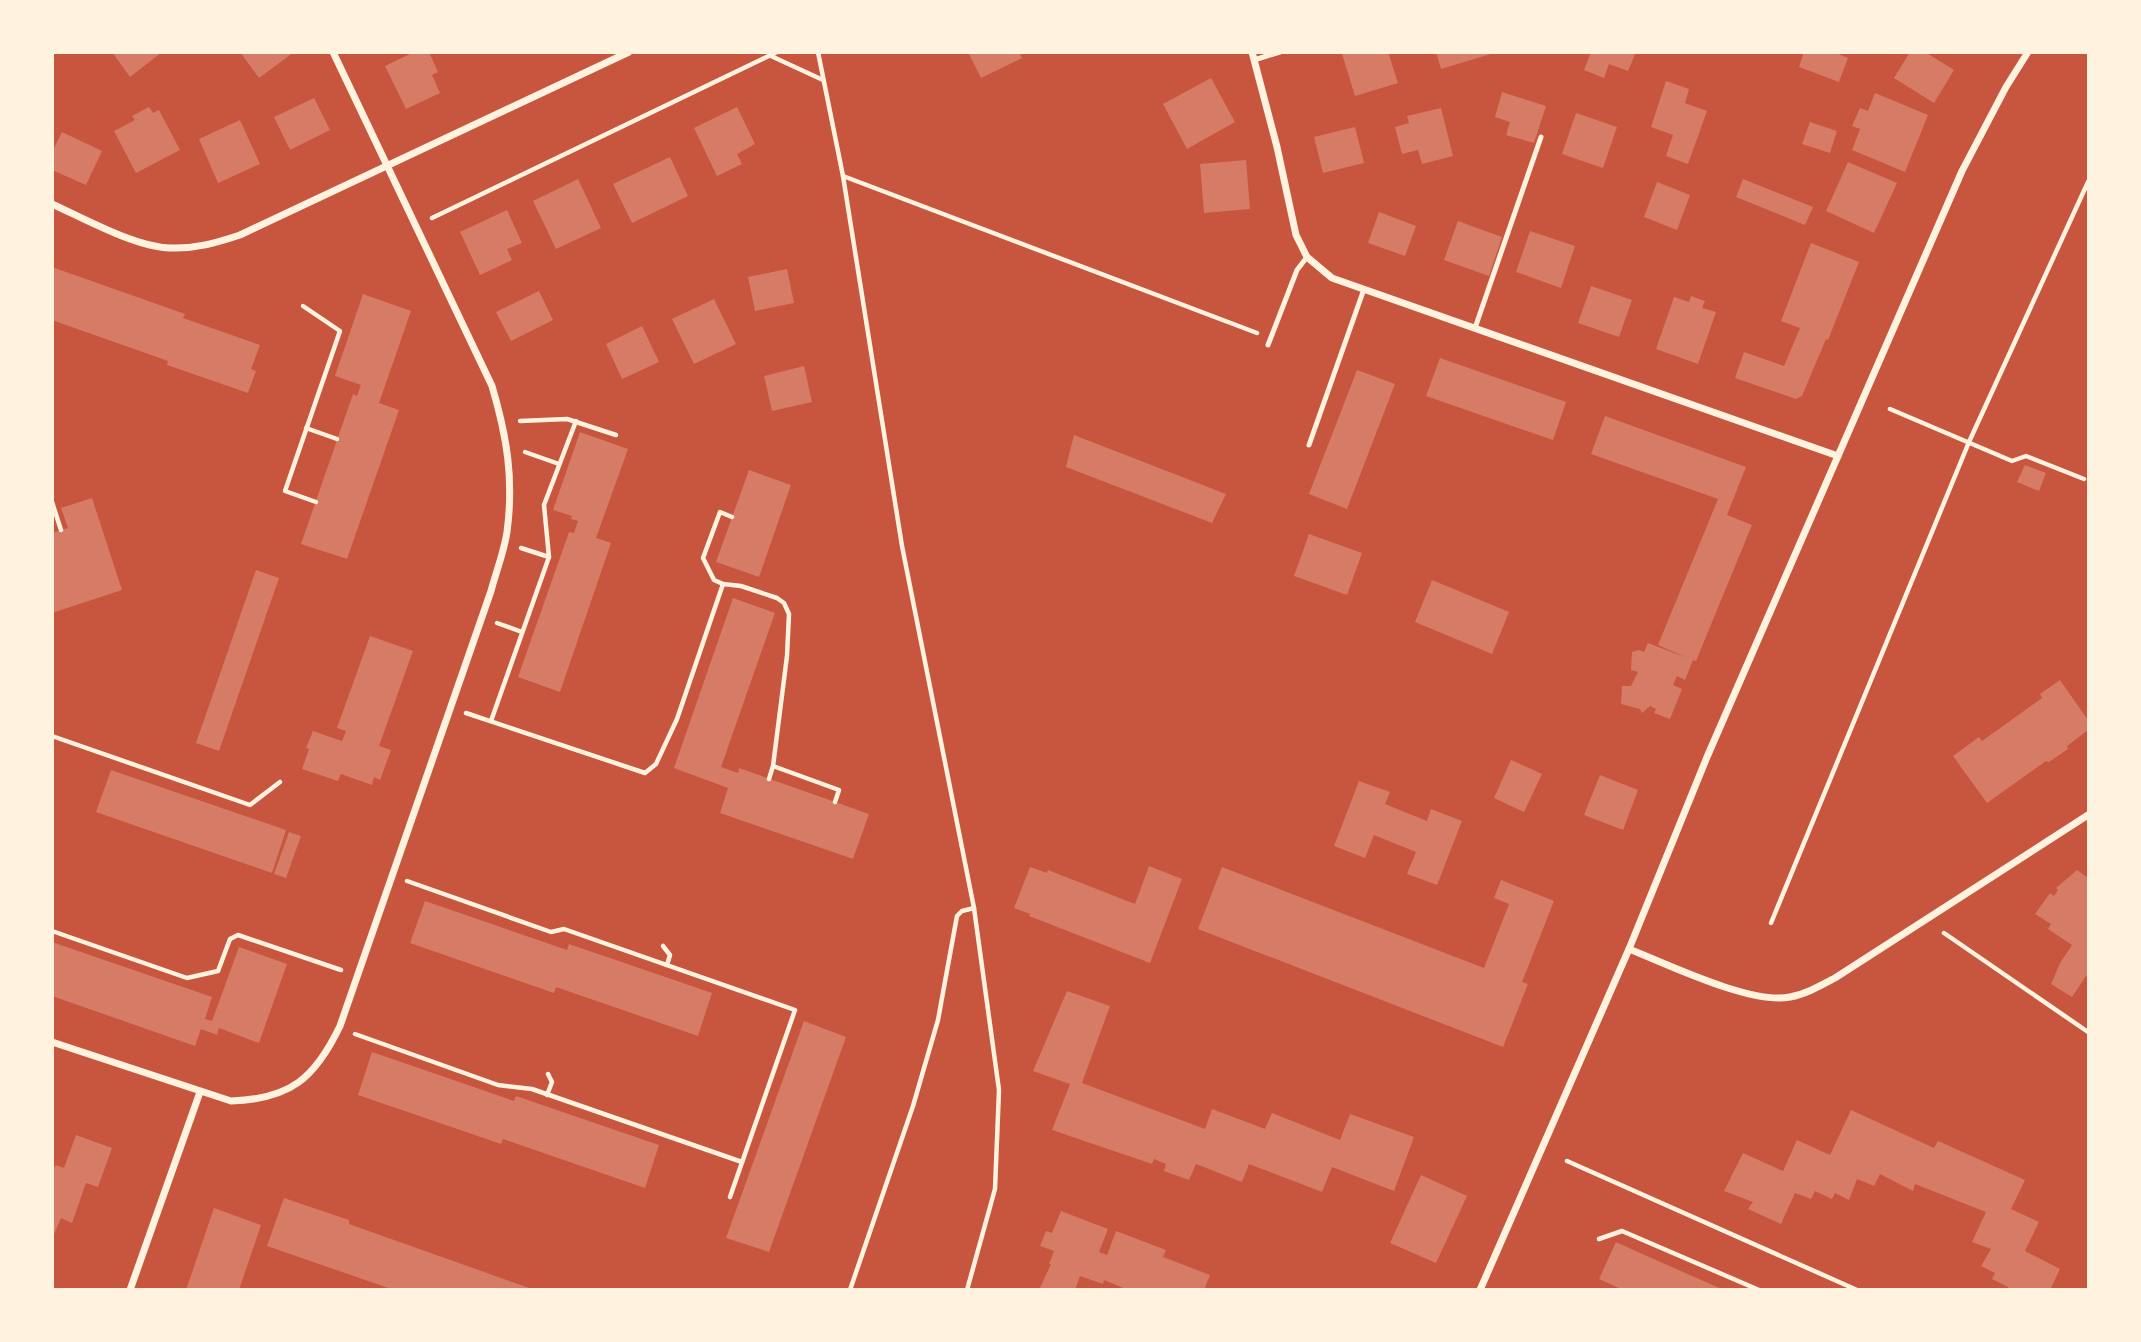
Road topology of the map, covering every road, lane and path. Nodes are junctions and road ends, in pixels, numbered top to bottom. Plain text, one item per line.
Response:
1 (333, 52) edge
2 (629, 52) edge
3 (777, 52) edge
4 (818, 52) edge
5 (1280, 52) edge
6 (2028, 52) edge
7 (770, 56) junction
8 (1253, 56) edge
9 (824, 80) junction
10 (1541, 137) dead end
11 (386, 166) junction
12 (843, 176) junction
13 (2088, 182) edge
14 (52, 204) edge
15 (432, 218) dead end
16 (1307, 257) junction
17 (1364, 289) junction
18 (303, 306) dead end
19 (1475, 328) junction
20 (1270, 342) joint
21 (1890, 409) dead end
22 (520, 421) dead end
23 (576, 421) junction
24 (306, 428) junction
25 (616, 435) dead end
26 (337, 439) dead end
27 (1969, 442) junction
28 (1310, 445) dead end
29 (525, 452) dead end
30 (1838, 456) junction
31 (559, 464) junction
32 (2084, 479) dead end
33 (52, 502) edge
34 (316, 502) dead end
35 (732, 517) dead end
36 (61, 530) dead end
37 (521, 548) dead end
38 (549, 557) junction
39 (723, 584) junction
40 (497, 623) dead end
41 (522, 632) junction
42 (466, 713) dead end
43 (491, 721) junction
44 (52, 736) edge
45 (773, 766) junction
46 (769, 779) dead end
47 (280, 782) dead end
48 (835, 802) dead end
49 (2088, 814) edge
50 (407, 881) dead end
51 (974, 908) junction
52 (1771, 923) dead end
53 (52, 931) edge
54 (1944, 933) dead end
55 (663, 946) dead end
56 (1629, 949) junction
57 (667, 965) junction
58 (341, 970) dead end
59 (2088, 1032) edge
60 (355, 1034) dead end
61 (52, 1042) edge
62 (548, 1074) dead end
63 (200, 1092) junction
64 (547, 1095) junction
65 (1567, 1161) dead end
66 (742, 1162) junction
67 (730, 1198) dead end
68 (1599, 1240) dead end
69 (130, 1290) edge
70 (850, 1290) edge
71 (967, 1290) edge
72 (1479, 1290) edge
73 (1759, 1290) edge
74 (1857, 1290) edge

1 - 11 street
2 - 11 street
3 - 7 path
4 - 9 path
5 - 8 lane
6 - 30 street
7 - 9 path
7 - 15 path
8 - 16 street
9 - 12 path
10 - 19 lane
11 - 14 street
11 - 63 street
12 - 20 path
12 - 51 path
13 - 27 path
16 - 17 street
16 - 20 lane
17 - 19 street
17 - 28 lane
18 - 24 path
19 - 30 street
21 - 27 path
22 - 23 path
23 - 25 path
23 - 31 path
24 - 26 path
24 - 34 path
27 - 32 path
27 - 52 path
29 - 31 path
30 - 56 street
31 - 38 path
33 - 36 path
35 - 39 path
37 - 38 path
38 - 41 path
39 - 43 path
39 - 45 path
40 - 41 path
41 - 43 path
42 - 43 path
44 - 47 path
45 - 46 path
45 - 48 path
49 - 56 street
50 - 57 path
51 - 70 path
51 - 71 path
53 - 58 path
54 - 59 path
55 - 57 path
56 - 72 street
57 - 66 path
60 - 64 path
61 - 63 street
62 - 64 path
63 - 69 street
64 - 66 path
65 - 74 path
66 - 67 path
68 - 73 path

